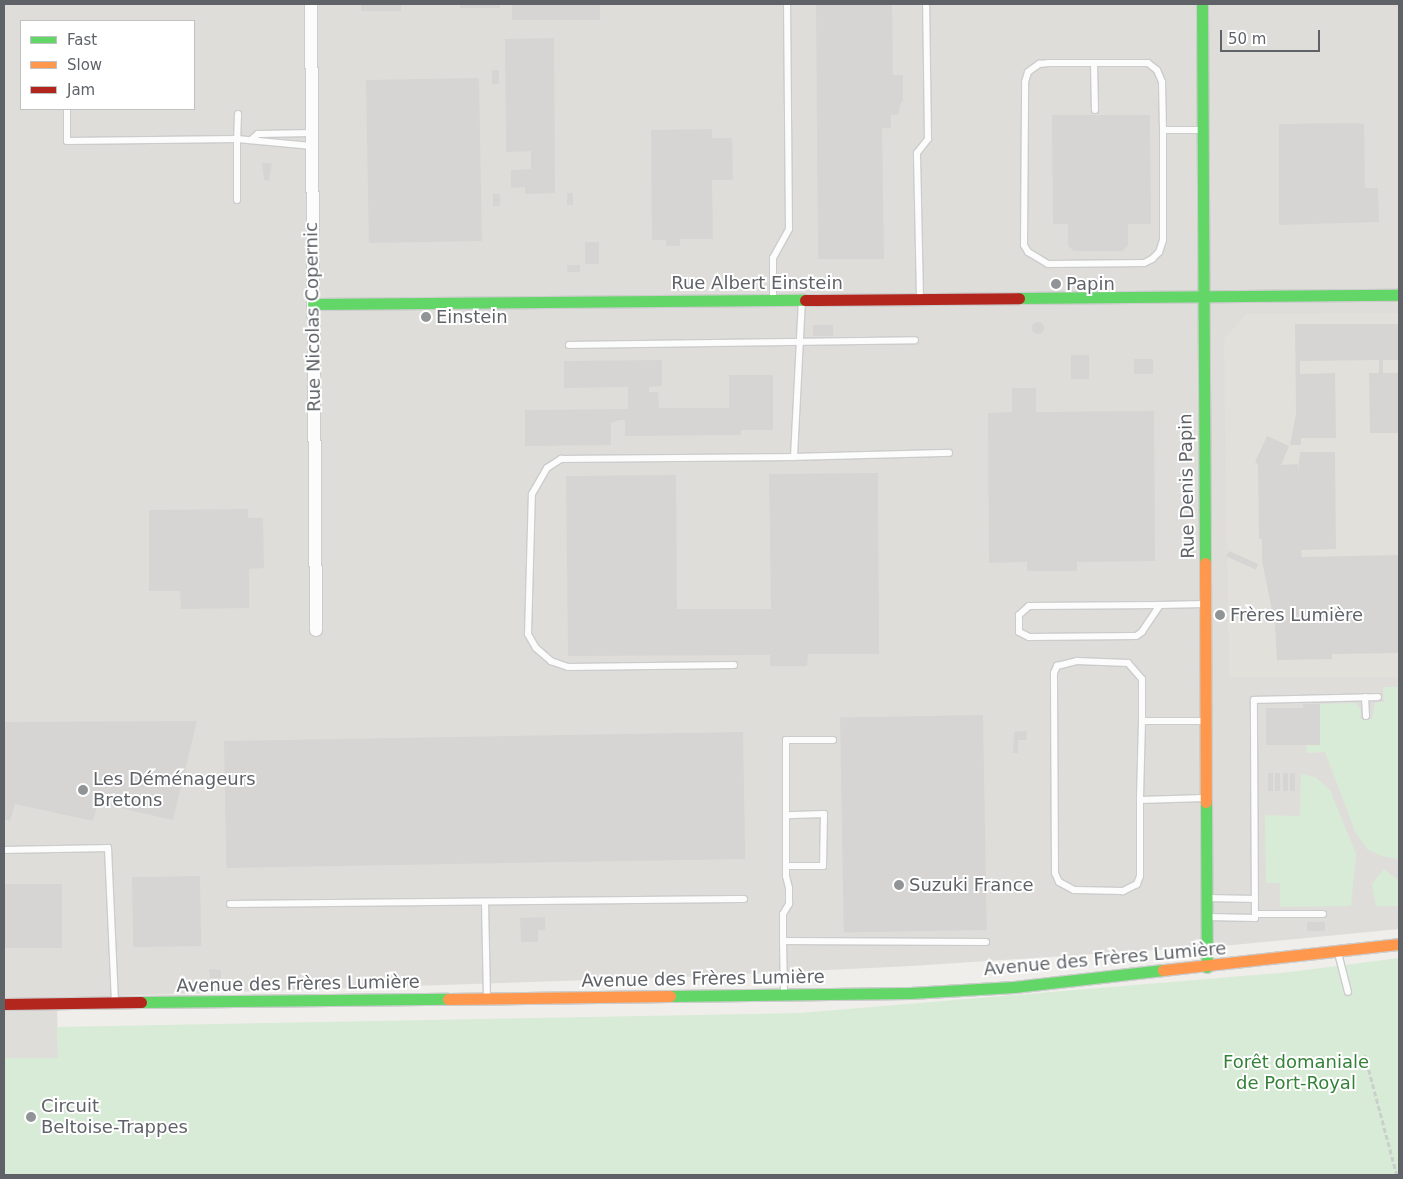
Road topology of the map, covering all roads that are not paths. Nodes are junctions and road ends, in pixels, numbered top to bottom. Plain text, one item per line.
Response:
1 (311, 4) edge
2 (787, 4) edge
3 (926, 4) edge
4 (1202, 4) edge
5 (1094, 63) junction
6 (67, 110) edge
7 (1095, 110) dead end
8 (238, 114) dead end
9 (1163, 130) junction
10 (1201, 130) junction
11 (312, 133) junction
12 (237, 139) junction
13 (252, 140) junction
14 (312, 146) junction
15 (237, 200) dead end
16 (1202, 295) junction
17 (1399, 295) edge
18 (920, 299) junction
19 (773, 300) junction
20 (802, 300) junction
21 (313, 304) junction
22 (916, 340) dead end
23 (800, 344) junction
24 (569, 345) dead end
25 (949, 453) dead end
26 (794, 457) junction
27 (1205, 604) junction
28 (1160, 605) junction
29 (316, 630) dead end
30 (734, 664) dead end
31 (1365, 697) junction
32 (1378, 697) dead end
33 (1366, 716) dead end
34 (1142, 721) junction
35 (1206, 721) junction
36 (833, 740) dead end
37 (1207, 798) junction
38 (1140, 800) junction
39 (786, 814) junction
40 (4, 850) edge
41 (786, 866) junction
42 (1208, 898) junction
43 (744, 899) dead end
44 (1255, 899) junction
45 (485, 902) junction
46 (230, 904) dead end
47 (1255, 914) junction
48 (1323, 914) dead end
49 (1208, 917) junction
50 (783, 941) junction
51 (986, 942) dead end
52 (1399, 944) edge
53 (1337, 951) junction
54 (1207, 967) junction
55 (1348, 992) dead end
56 (784, 996) junction
57 (487, 1000) junction
58 (115, 1003) junction
59 (4, 1004) edge

1 - 11 street, Rue Nicolas Copernic
2 - 19 lane
3 - 18 lane
4 - 10 street, Rue Denis Papin
5 - 7 lane
5 - 9 lane
5 - 9 lane
6 - 12 lane
8 - 12 lane
9 - 10 lane
10 - 16 street, Rue Denis Papin
11 - 13 lane
11 - 14 street, Rue Nicolas Copernic
12 - 13 lane
12 - 15 lane
13 - 14 lane
14 - 21 street, Rue Nicolas Copernic
16 - 17 street, Rue Albert Einstein
16 - 18 street, Rue Albert Einstein
16 - 27 street, Rue Denis Papin
18 - 20 street, Rue Albert Einstein
19 - 20 street, Rue Albert Einstein
19 - 21 street, Rue Albert Einstein
20 - 23 lane
21 - 29 street, Rue Nicolas Copernic
22 - 23 lane
23 - 24 lane
23 - 26 lane
25 - 26 lane
26 - 30 lane
27 - 28 lane
27 - 35 street, Rue Denis Papin
28 - 28 lane
31 - 32 lane
31 - 33 lane
31 - 44 lane
34 - 35 lane
34 - 38 lane
34 - 38 lane
35 - 37 street, Rue Denis Papin
36 - 39 lane
37 - 38 lane
37 - 42 street, Rue Denis Papin
39 - 41 lane
39 - 41 lane
40 - 58 lane
41 - 50 lane
42 - 44 lane
42 - 49 street, Rue Denis Papin
43 - 45 lane
44 - 47 lane
45 - 46 lane
45 - 57 lane
47 - 48 lane
47 - 49 lane
49 - 54 street, Rue Denis Papin
50 - 51 lane
50 - 56 lane
52 - 53 street, Avenue des Frères Lumière
53 - 54 street, Avenue des Frères Lumière
53 - 55 lane
54 - 56 street, Avenue des Frères Lumière
56 - 57 street, Avenue des Frères Lumière
57 - 58 street, Avenue des Frères Lumière
58 - 59 street, Avenue des Frères Lumière

